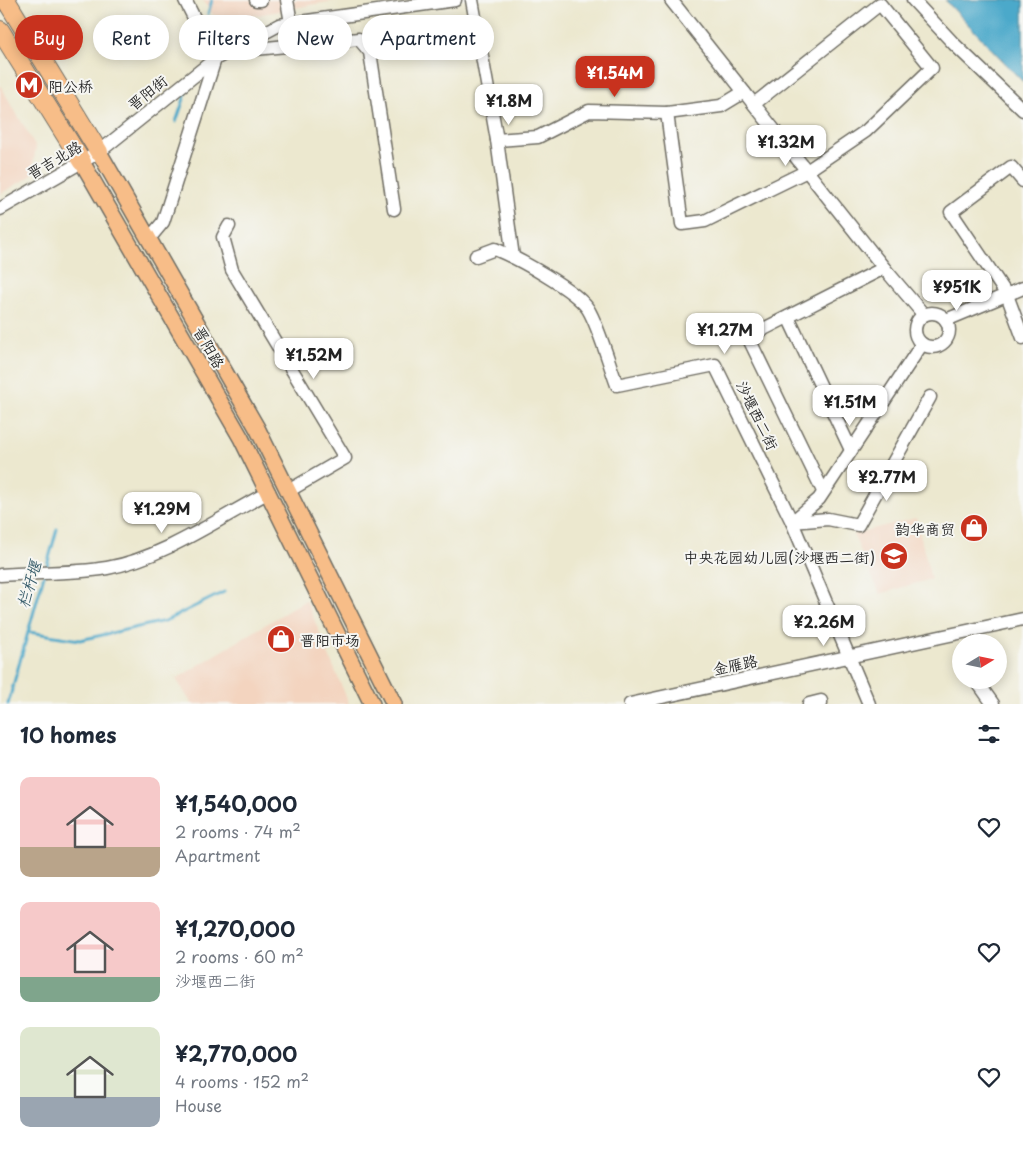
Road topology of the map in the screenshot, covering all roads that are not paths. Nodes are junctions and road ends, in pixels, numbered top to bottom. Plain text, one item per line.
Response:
1 (6, 0) edge
2 (185, 0) edge
3 (256, 0) edge
4 (261, 0) edge
5 (287, 0) edge
6 (455, 0) edge
7 (472, 0) edge
8 (671, 0) edge
9 (913, 0) edge
10 (403, 3) edge
11 (193, 15) edge
12 (290, 15) edge
13 (336, 15) edge
14 (0, 30) edge
15 (268, 48) edge
16 (214, 60) edge
17 (215, 60) edge
18 (744, 92) junction
19 (754, 104) junction
20 (1023, 110) edge
21 (667, 113) junction
22 (497, 140) junction
23 (99, 152) junction
24 (82, 162) junction
25 (807, 171) junction
26 (1023, 181) edge
27 (0, 209) edge
28 (394, 209) dead end
29 (229, 226) dead end
30 (148, 240) junction
31 (476, 256) dead end
32 (514, 257) junction
33 (884, 268) junction
34 (1023, 288) edge
35 (1007, 295) junction
36 (924, 315) junction
37 (788, 317) junction
38 (946, 320) junction
39 (1023, 338) edge
40 (922, 344) junction
41 (930, 397) dead end
42 (851, 450) junction
43 (290, 490) junction
44 (823, 491) junction
45 (269, 492) junction
46 (792, 522) junction
47 (0, 576) edge
48 (1023, 619) edge
49 (977, 634) edge
50 (952, 640) edge
51 (849, 656) junction
52 (862, 689) junction
53 (982, 689) edge
54 (372, 704) edge
55 (394, 704) edge
56 (630, 704) edge
57 (809, 704) edge
58 (821, 704) edge
59 (860, 704) edge
60 (869, 704) edge
61 (993, 704) edge

1 - 23 highway, 晋阳路
2 - 11 street
3 - 4 street
5 - 12 street
6 - 10 street, 晋阳街
7 - 22 street
8 - 18 street
9 - 20 street
10 - 13 street, 晋阳街
14 - 24 highway, 晋阳路
15 - 28 street
16 - 23 street, 晋阳街
17 - 30 street
18 - 19 street
18 - 21 street
19 - 25 street
19 - 25 street
21 - 22 street
21 - 25 street
22 - 32 street
23 - 24 street, 晋吉北路
23 - 30 main road, 晋阳路
24 - 27 street, 晋吉北路
24 - 45 main road, 晋阳路
25 - 33 street
26 - 35 street
29 - 43 street
30 - 43 main road, 晋阳路
31 - 32 street, 沙堰西二街
32 - 46 street, 沙堰西二街
33 - 36 street
33 - 37 street
34 - 35 street
35 - 38 street
35 - 39 street
36 - 38 street
36 - 40 street
37 - 42 street
37 - 44 street
38 - 40 street
40 - 42 street
41 - 46 street
42 - 44 street
43 - 55 main road, 晋阳路
44 - 46 street
45 - 47 street
45 - 54 main road, 晋阳路
46 - 51 street, 沙堰西二街
48 - 49 street, 金雁路
50 - 51 street, 金雁路
51 - 52 street, 沙堰西二街
51 - 56 street, 金雁路
52 - 59 street
52 - 60 street, 沙堰西二街
53 - 61 street
57 - 58 street

